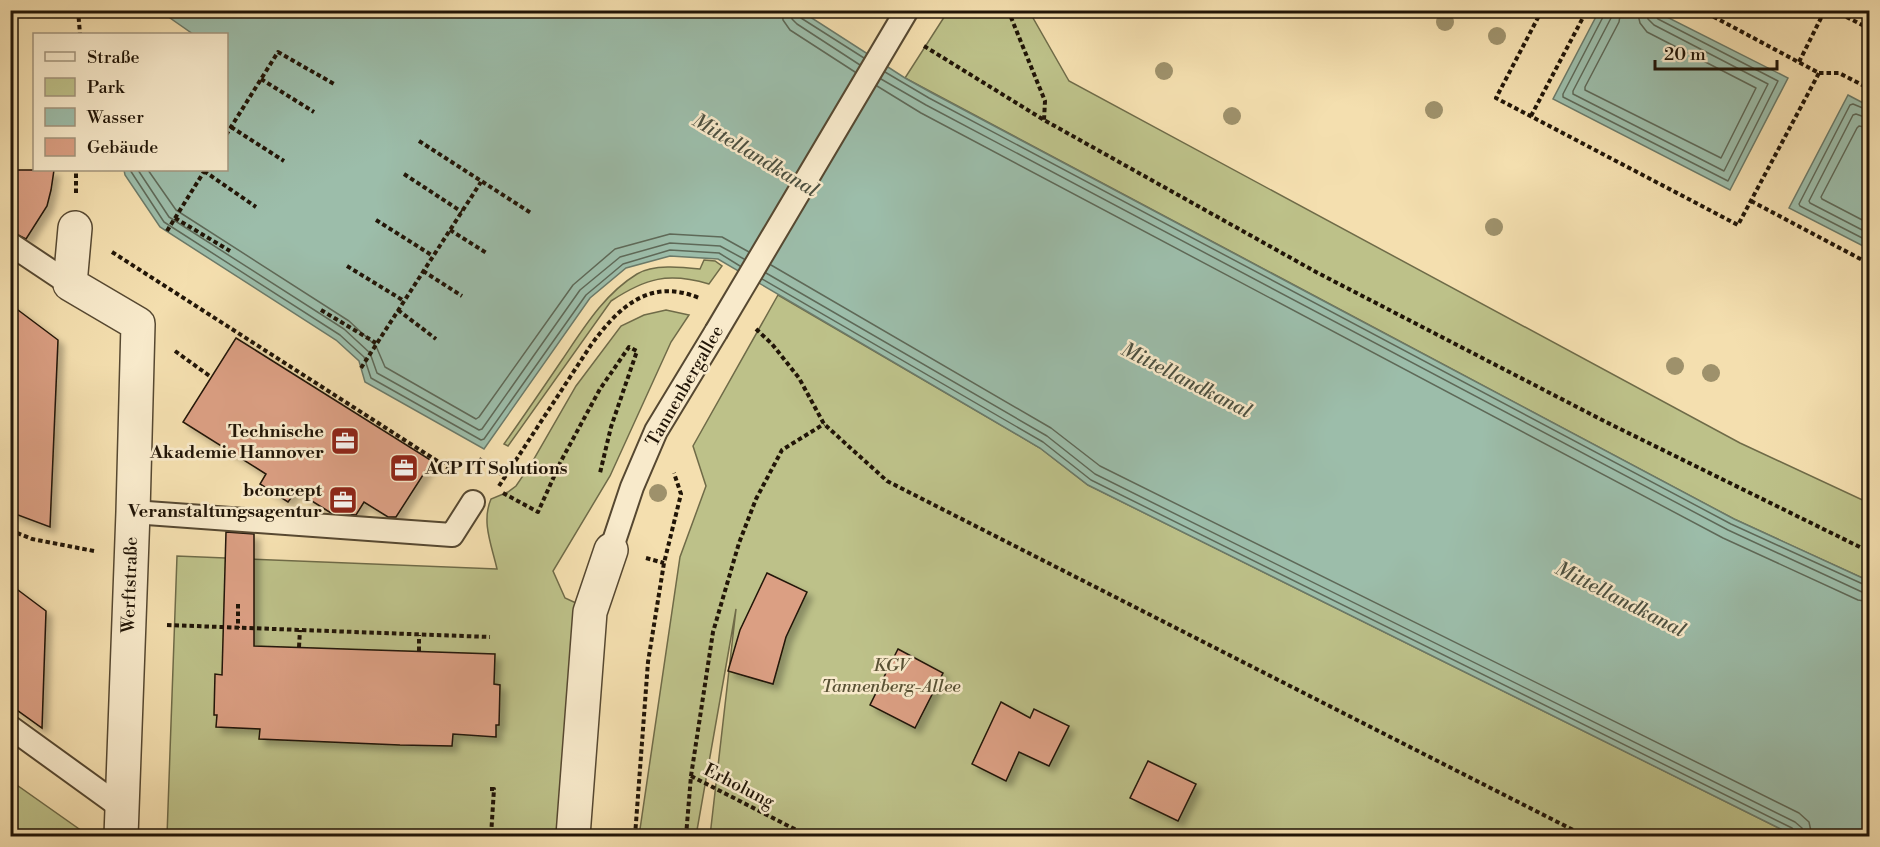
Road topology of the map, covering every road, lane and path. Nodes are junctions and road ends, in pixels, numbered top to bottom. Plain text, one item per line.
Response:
1 (78, 10) edge
2 (907, 10) edge
3 (1008, 10) edge
4 (1542, 10) edge
5 (1587, 10) edge
6 (1701, 10) edge
7 (1826, 10) edge
8 (1833, 10) edge
9 (1869, 29) edge
10 (80, 33) edge
11 (917, 41) dead end
12 (1799, 62) junction
13 (1819, 73) junction
14 (261, 79) junction
15 (334, 84) dead end
16 (1869, 89) edge
17 (314, 112) dead end
18 (1532, 116) junction
19 (1044, 120) junction
20 (231, 127) junction
21 (228, 132) edge
22 (419, 141) dead end
23 (284, 161) dead end
24 (203, 171) edge
25 (205, 171) edge
26 (404, 174) dead end
27 (481, 182) junction
28 (1751, 201) junction
29 (256, 207) dead end
30 (462, 212) junction
31 (531, 213) dead end
32 (175, 218) junction
33 (375, 220) dead end
34 (75, 228) joint
35 (450, 230) junction
36 (167, 231) dead end
37 (10, 244) edge
38 (231, 251) dead end
39 (488, 254) dead end
40 (433, 256) junction
41 (1869, 264) edge
42 (347, 266) dead end
43 (423, 271) junction
44 (70, 284) junction
45 (462, 296) dead end
46 (404, 301) junction
47 (709, 302) dead end
48 (321, 310) dead end
49 (398, 310) junction
50 (749, 325) dead end
51 (436, 339) dead end
52 (376, 343) junction
53 (361, 368) dead end
54 (824, 424) junction
55 (656, 431) junction
56 (479, 459) dead end
57 (600, 474) dead end
58 (459, 475) dead end
59 (506, 477) junction
60 (473, 502) dead end
61 (133, 512) junction
62 (10, 530) edge
63 (611, 550) joint
64 (1869, 552) edge
65 (130, 558) junction
66 (238, 604) dead end
67 (163, 624) dead end
68 (238, 628) junction
69 (300, 630) junction
70 (419, 635) junction
71 (490, 637) dead end
72 (299, 647) dead end
73 (419, 651) dead end
74 (10, 727) edge
75 (691, 776) junction
76 (490, 789) dead end
77 (122, 822) edge
78 (491, 837) edge
79 (573, 837) edge
80 (635, 837) edge
81 (686, 837) edge
82 (807, 837) edge
83 (1585, 837) edge

1 - 10 path
2 - 55 lane, Tannenbergallee, bridge
3 - 19 path
4 - 18 path
5 - 18 path
6 - 12 path
7 - 12 path
8 - 9 path
11 - 19 path
12 - 13 path
13 - 16 path
13 - 28 path
14 - 15 path
14 - 17 path
14 - 20 path
18 - 28 path
19 - 64 path
20 - 21 path
20 - 23 path
22 - 27 path
24 - 32 path
25 - 29 path
26 - 30 path
27 - 30 path
27 - 31 path
28 - 41 path
30 - 35 path
32 - 36 path
32 - 38 path
33 - 40 path
34 - 44 street
34 - 58 path
35 - 39 path
35 - 40 path
37 - 44 lane
40 - 43 path
42 - 46 path
43 - 45 path
43 - 46 path
44 - 61 street, Werftstraße
46 - 49 path
47 - 59 path
48 - 52 path
49 - 51 path
49 - 52 path
50 - 54 path
52 - 53 path
54 - 75 path
54 - 83 path
55 - 63 lane, Tannenbergallee
55 - 80 path
56 - 59 path
57 - 59 path
60 - 61 lane
61 - 65 street, Werftstraße
62 - 65 path
63 - 79 street, Tannenbergallee
65 - 77 street, Werftstraße
66 - 68 path
67 - 68 path
68 - 69 path
69 - 70 path
69 - 72 path
70 - 71 path
70 - 73 path
74 - 77 lane
75 - 81 path
75 - 82 path, Erholung
76 - 78 path

